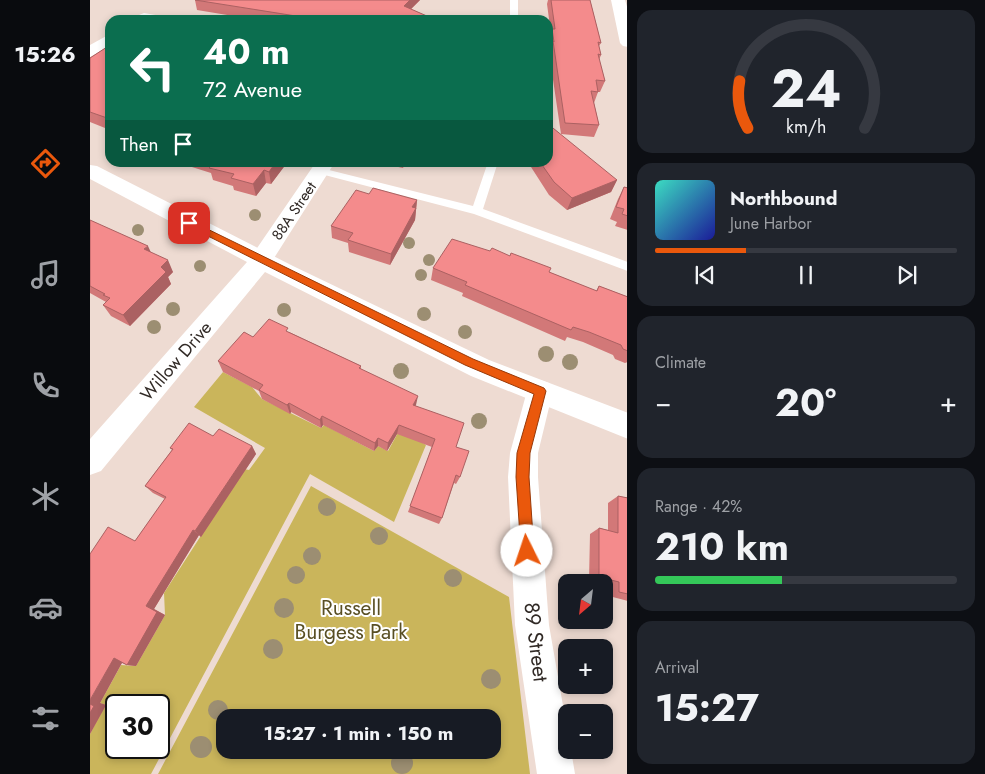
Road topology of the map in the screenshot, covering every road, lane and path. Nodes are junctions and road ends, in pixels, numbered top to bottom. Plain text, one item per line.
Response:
1 (514, 0) edge
2 (618, 0) edge
3 (514, 15) edge
4 (627, 40) edge
5 (105, 42) edge
6 (90, 52) edge
7 (324, 167) edge
8 (491, 167) edge
9 (90, 171) edge
10 (477, 211) junction
11 (261, 260) junction
12 (627, 267) edge
13 (540, 391) junction
14 (627, 426) edge
15 (90, 461) edge
16 (556, 774) edge

1 - 3 lane
2 - 4 street
5 - 6 street
7 - 10 lane
7 - 11 street, 88A Street
8 - 10 lane
9 - 11 street
10 - 12 lane
11 - 13 street
11 - 15 street, Willow Drive
13 - 14 street
13 - 16 street, 89 Street

